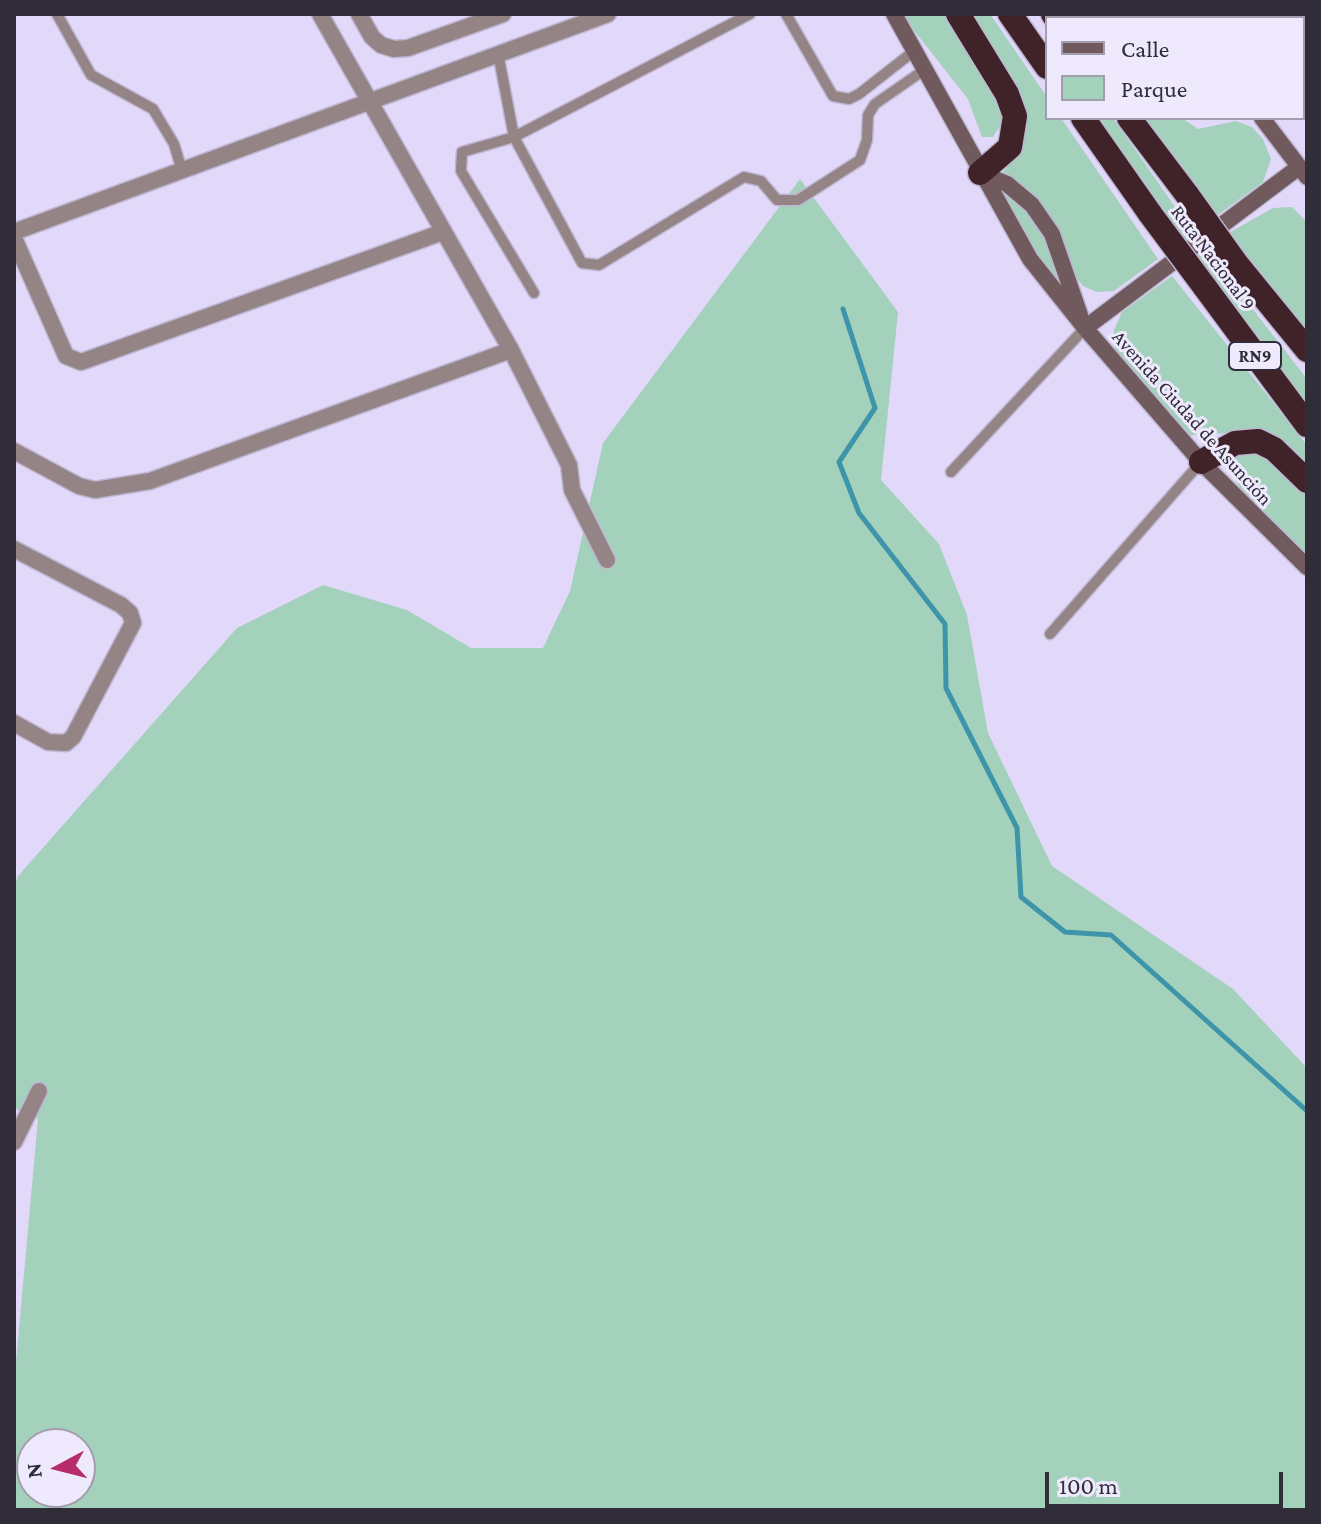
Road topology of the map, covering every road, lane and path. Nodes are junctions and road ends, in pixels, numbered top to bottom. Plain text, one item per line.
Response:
1 (57, 14) edge
2 (320, 14) edge
3 (359, 14) edge
4 (503, 14) edge
5 (608, 14) edge
6 (750, 14) edge
7 (786, 14) edge
8 (894, 14) edge
9 (958, 14) edge
10 (1010, 14) edge
11 (914, 51) junction
12 (498, 53) junction
13 (1045, 64) edge
14 (924, 70) junction
15 (368, 100) junction
16 (1084, 120) edge
17 (1131, 120) edge
18 (1264, 120) edge
19 (514, 137) junction
20 (1304, 169) edge
21 (182, 171) junction
22 (980, 173) junction
23 (1307, 190) edge
24 (14, 232) edge
25 (443, 232) junction
26 (14, 238) edge
27 (534, 293) dead end
28 (1085, 328) junction
29 (511, 350) junction
30 (1307, 350) edge
31 (1307, 425) edge
32 (14, 451) edge
33 (1201, 462) junction
34 (951, 472) dead end
35 (1307, 481) edge
36 (14, 549) edge
37 (607, 560) dead end
38 (1307, 567) edge
39 (1050, 634) dead end
40 (14, 723) edge
41 (39, 1091) dead end
42 (14, 1142) edge

1 - 21 lane
2 - 15 street
3 - 4 street
5 - 12 street
6 - 19 lane
7 - 11 lane
8 - 11 street, Avenida Ciudad de Asunción
9 - 22 highway
10 - 13 highway
11 - 14 street, Avenida Ciudad de Asunción
12 - 15 street
12 - 19 lane
14 - 19 lane
14 - 22 street, Avenida Ciudad de Asunción
15 - 21 street
15 - 25 street
16 - 31 highway, Ruta Nacional 9 / RN9, bridge
17 - 30 highway, Ruta Nacional 9 / RN9, bridge
18 - 20 street
19 - 27 lane
20 - 23 street
20 - 28 street
21 - 24 street
22 - 28 street, Avenida Ciudad de Asunción
22 - 28 street, Avenida Ciudad de Asunción
25 - 26 street
25 - 29 street
28 - 33 street, Avenida Ciudad de Asunción
28 - 34 lane
29 - 32 street
29 - 37 street
33 - 35 highway
33 - 38 street, Avenida Ciudad de Asunción
33 - 39 lane
36 - 40 street
41 - 42 street

